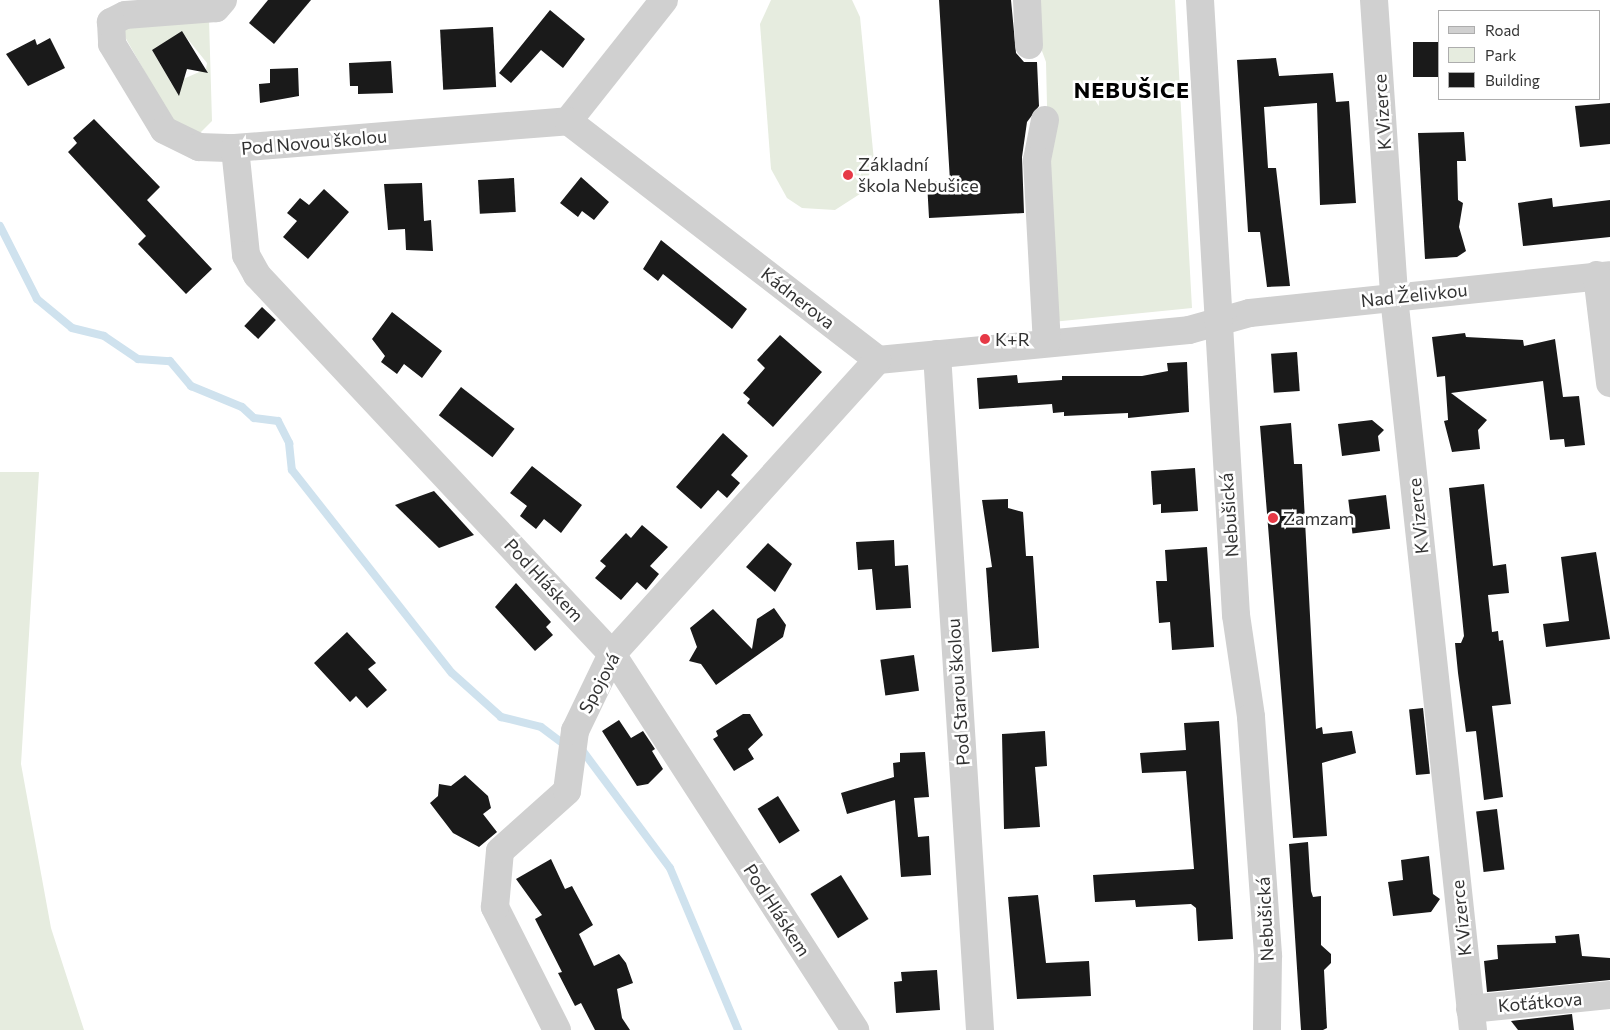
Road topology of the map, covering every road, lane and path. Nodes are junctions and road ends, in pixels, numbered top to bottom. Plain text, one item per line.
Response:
1 (223, 0) edge
2 (664, 0) edge
3 (1027, 0) edge
4 (1200, 0) edge
5 (1374, 0) edge
6 (1029, 45) dead end
7 (1045, 120) dead end
8 (568, 121) junction
9 (236, 148) junction
10 (1603, 275) edge
11 (1394, 297) junction
12 (1219, 322) junction
13 (1047, 342) junction
14 (937, 354) junction
15 (878, 360) junction
16 (1610, 383) edge
17 (612, 654) junction
18 (1610, 995) edge
19 (1472, 1019) edge
20 (557, 1030) edge
21 (855, 1030) edge
22 (980, 1030) edge
23 (1267, 1030) edge

1 - 9 street, Pod Novou školou
2 - 8 street
3 - 6 street
4 - 12 street, Nebušická
5 - 11 street, K Vizerce
7 - 13 street
8 - 9 street, Pod Novou školou
8 - 15 street, Kádnerova
9 - 17 street, Pod Hláskem
10 - 11 street, Nad Želivkou
10 - 16 street
11 - 12 street, Nad Želivkou
11 - 19 street, K Vizerce
12 - 13 street
12 - 23 street, Nebušická
13 - 14 street
14 - 15 street
14 - 22 street, Pod Starou školou
15 - 17 street, Spojová
17 - 20 street, Spojová
17 - 21 street, Pod Hláskem
18 - 19 street, Koťátkova

